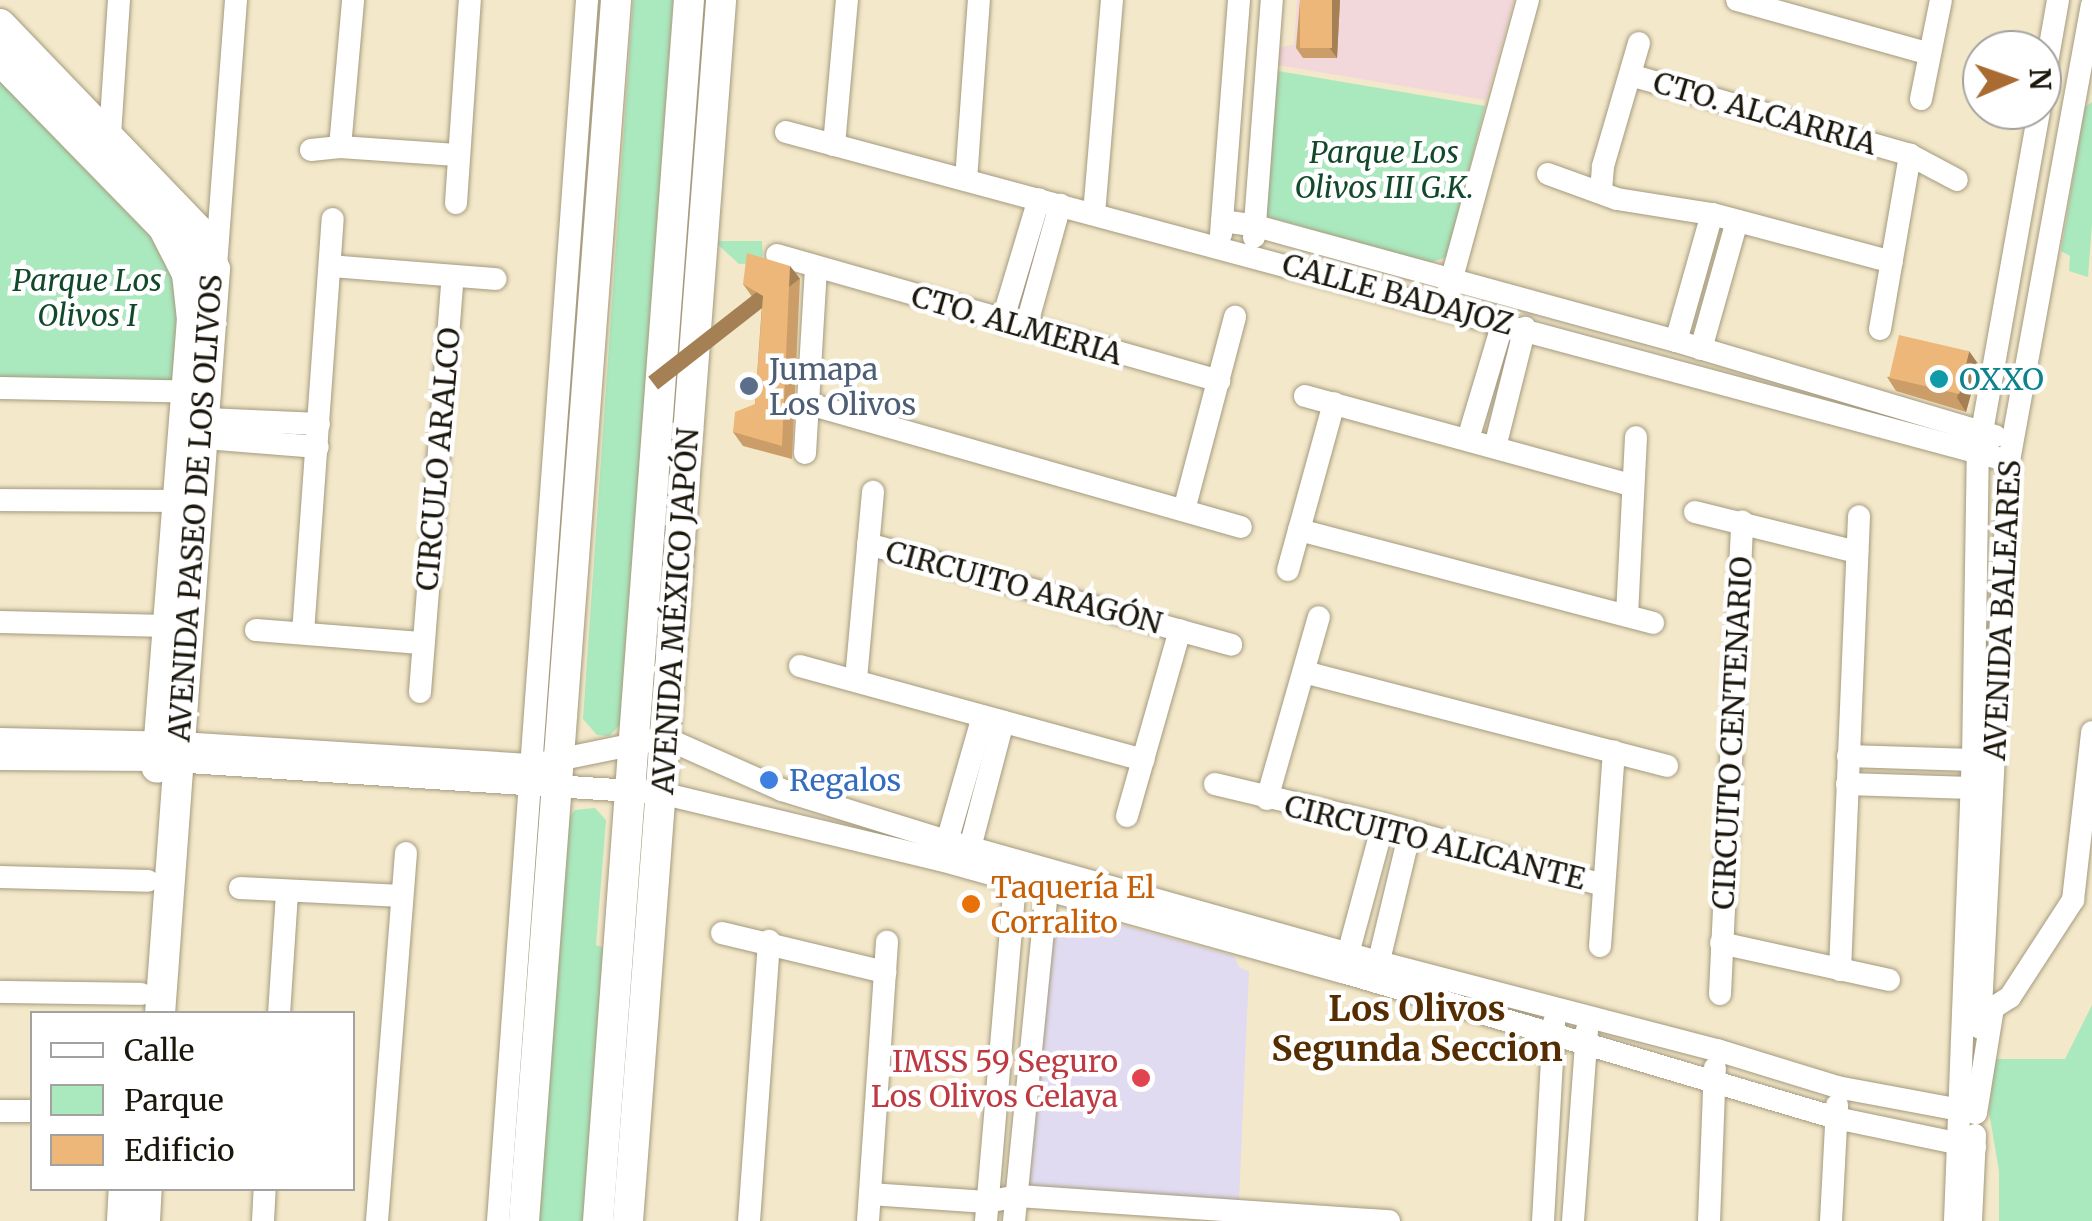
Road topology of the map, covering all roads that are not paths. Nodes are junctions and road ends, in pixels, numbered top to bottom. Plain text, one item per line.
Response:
1 (119, 0) edge
2 (236, 0) edge
3 (353, 0) edge
4 (470, 0) edge
5 (587, 0) edge
6 (616, 0) edge
7 (690, 0) edge
8 (721, 0) edge
9 (847, 0) edge
10 (980, 0) edge
11 (1112, 0) edge
12 (1239, 0) edge
13 (1272, 0) edge
14 (1528, 0) edge
15 (1737, 0) edge
16 (1941, 0) edge
17 (2058, 0) edge
18 (2092, 6) edge
19 (0, 24) edge
20 (2053, 30) edge
21 (1639, 43) dead end
22 (1930, 54) junction
23 (0, 60) edge
24 (1630, 74) junction
25 (1922, 99) dead end
26 (2035, 130) edge
27 (786, 132) dead end
28 (110, 135) junction
29 (834, 145) junction
30 (340, 146) junction
31 (310, 150) dead end
32 (694, 151) junction
33 (457, 155) junction
34 (1910, 156) junction
35 (1548, 174) dead end
36 (966, 180) junction
37 (1957, 180) dead end
38 (1601, 190) junction
39 (1050, 202) junction
40 (456, 203) dead end
41 (1094, 214) junction
42 (1712, 214) junction
43 (333, 219) dead end
44 (1222, 221) junction
45 (1738, 221) junction
46 (1256, 226) junction
47 (1220, 247) junction
48 (776, 255) dead end
49 (1252, 255) junction
50 (1892, 262) junction
51 (330, 266) junction
52 (816, 267) junction
53 (215, 270) junction
54 (453, 276) junction
55 (495, 279) dead end
56 (1451, 281) junction
57 (1444, 306) junction
58 (1235, 317) dead end
59 (1002, 322) junction
60 (1514, 325) junction
61 (1026, 327) junction
62 (1880, 329) dead end
63 (1676, 341) junction
64 (1701, 348) junction
65 (1219, 382) junction
66 (0, 388) edge
67 (1305, 396) dead end
68 (1334, 403) junction
69 (809, 404) junction
70 (1852, 406) junction
71 (202, 410) junction
72 (318, 435) junction
73 (1468, 438) junction
74 (1636, 438) dead end
75 (1979, 443) junction
76 (1495, 446) junction
77 (656, 448) junction
78 (687, 451) junction
79 (2011, 451) junction
80 (805, 453) dead end
81 (1633, 486) junction
82 (873, 492) dead end
83 (0, 500) edge
84 (178, 501) junction
85 (1184, 510) junction
86 (1695, 512) dead end
87 (1859, 516) dead end
88 (1742, 522) junction
89 (1242, 527) dead end
90 (1299, 530) junction
91 (868, 544) junction
92 (1857, 552) junction
93 (1288, 570) dead end
94 (1626, 615) junction
95 (1320, 617) dead end
96 (0, 622) edge
97 (1653, 623) dead end
98 (168, 626) junction
99 (256, 630) dead end
100 (1180, 630) junction
101 (304, 634) junction
102 (424, 643) junction
103 (1231, 645) dead end
104 (800, 666) dead end
105 (1304, 672) junction
106 (856, 679) junction
107 (420, 692) dead end
108 (993, 719) junction
109 (2092, 732) edge
110 (665, 738) junction
111 (0, 739) edge
112 (633, 743) junction
113 (169, 752) junction
114 (1614, 752) junction
115 (1848, 756) junction
116 (0, 759) edge
117 (1142, 760) junction
118 (1974, 760) junction
119 (1667, 766) dead end
120 (545, 773) junction
121 (1215, 784) dead end
122 (1846, 784) junction
123 (630, 788) junction
124 (1971, 788) junction
125 (661, 792) junction
126 (1267, 799) junction
127 (1126, 816) dead end
128 (1383, 824) junction
129 (1410, 831) junction
130 (406, 853) dead end
131 (956, 854) junction
132 (1016, 871) junction
133 (0, 878) edge
134 (148, 881) junction
135 (1048, 881) junction
136 (1603, 885) junction
137 (240, 888) dead end
138 (287, 892) junction
139 (402, 896) junction
140 (722, 933) dead end
141 (769, 941) junction
142 (887, 942) dead end
143 (1722, 943) junction
144 (1600, 946) dead end
145 (1346, 961) junction
146 (1840, 970) junction
147 (1376, 971) junction
148 (885, 972) junction
149 (1889, 980) dead end
150 (0, 992) edge
151 (1720, 994) dead end
152 (146, 1007) edge
153 (1556, 1009) junction
154 (279, 1011) edge
155 (1588, 1018) junction
156 (1554, 1033) junction
157 (1586, 1043) junction
158 (1717, 1050) junction
159 (1714, 1080) junction
160 (1837, 1087) junction
161 (0, 1111) edge
162 (1967, 1111) junction
163 (30, 1112) edge
164 (1836, 1118) junction
165 (1966, 1145) junction
166 (124, 1191) edge
167 (147, 1191) edge
168 (265, 1191) edge
169 (870, 1194) junction
170 (1018, 1196) junction
171 (987, 1212) edge
172 (122, 1221) edge
173 (145, 1221) edge
174 (263, 1221) edge
175 (377, 1221) edge
176 (498, 1221) edge
177 (524, 1221) edge
178 (598, 1221) edge
179 (628, 1221) edge
180 (749, 1221) edge
181 (868, 1221) edge
182 (1014, 1221) edge
183 (1389, 1221) edge
184 (1543, 1221) edge
185 (1573, 1221) edge
186 (1708, 1221) edge
187 (1831, 1221) edge
188 (1955, 1221) edge
189 (1971, 1221) edge

1 - 28 street
2 - 53 street
3 - 30 street
4 - 33 street
5 - 120 street
6 - 120 street
7 - 32 street, AVENIDA MÉXICO JAPÓN
8 - 32 street, AVENIDA MÉXICO JAPÓN
9 - 29 street
10 - 36 street
11 - 41 street
12 - 44 street
13 - 46 street
14 - 56 street
15 - 22 street
16 - 22 street
17 - 20 street
18 - 79 street, AVENIDA BALEARES
19 - 28 street, AVENIDA PASEO DE LOS OLIVOS
21 - 24 street
22 - 25 street
23 - 71 street, AVENIDA PASEO DE LOS OLIVOS
24 - 34 street, CTO. ALCARRIA
24 - 38 street, CTO. ALCARRIA
26 - 75 street, AVENIDA BALEARES
27 - 29 street, CALLE BADAJOZ
28 - 53 street, AVENIDA PASEO DE LOS OLIVOS
29 - 36 street, CALLE BADAJOZ
30 - 31 street
30 - 33 street
32 - 77 street, AVENIDA MÉXICO JAPÓN
32 - 78 street, AVENIDA MÉXICO JAPÓN
33 - 40 street
34 - 37 street
34 - 50 street, CTO. ALCARRIA
35 - 38 street
36 - 39 street, CALLE BADAJOZ
38 - 42 street
39 - 41 street, CALLE BADAJOZ
39 - 59 street
39 - 61 street
41 - 47 street, CALLE BADAJOZ
42 - 45 street
42 - 63 street
43 - 51 street
44 - 46 street, CALLE BADAJOZ
44 - 47 street
45 - 50 street
45 - 64 street
46 - 49 street
46 - 56 street, CALLE BADAJOZ
47 - 49 street, CALLE BADAJOZ
48 - 52 street, CTO. ALMERIA
49 - 57 street, CALLE BADAJOZ
50 - 62 street, CTO. ALCARRIA
51 - 54 street
51 - 72 street
52 - 59 street, CTO. ALMERIA
52 - 69 street
53 - 71 street, AVENIDA PASEO DE LOS OLIVOS
54 - 55 street
54 - 102 street, CIRCULO ARALCO
56 - 57 street
56 - 63 street, CALLE BADAJOZ
57 - 60 street, CALLE BADAJOZ
58 - 65 street
59 - 61 street, CTO. ALMERIA
60 - 70 street, CALLE BADAJOZ
60 - 73 street
60 - 76 street
61 - 65 street, CTO. ALMERIA
63 - 64 street, CALLE BADAJOZ
64 - 70 street, CALLE BADAJOZ
65 - 85 street
66 - 71 street
67 - 68 street
68 - 73 street
68 - 90 street
69 - 80 street
69 - 85 street
70 - 75 street, CALLE BADAJOZ
71 - 72 street
71 - 84 street, AVENIDA PASEO DE LOS OLIVOS
71 - 113 street, AVENIDA PASEO DE LOS OLIVOS
72 - 101 street
73 - 76 street
74 - 81 street
75 - 79 street, CALLE BADAJOZ
75 - 118 street, AVENIDA BALEARES
76 - 81 street
77 - 78 street
77 - 112 street, AVENIDA MÉXICO JAPÓN
78 - 110 street, AVENIDA MÉXICO JAPÓN
79 - 162 street, AVENIDA BALEARES
81 - 94 street
82 - 91 street, CIRCUITO ARAGÓN
83 - 84 street
84 - 98 street, AVENIDA PASEO DE LOS OLIVOS
85 - 89 street
86 - 88 street, CIRCUITO CENTENARIO
87 - 92 street
88 - 92 street, CIRCUITO CENTENARIO
88 - 143 street, CIRCUITO CENTENARIO
90 - 93 street
90 - 94 street
91 - 100 street, CIRCUITO ARAGÓN
91 - 106 street, CIRCUITO ARAGÓN
92 - 115 street
94 - 97 street
95 - 105 street, CIRCUITO ALICANTE
96 - 98 street
98 - 113 street, AVENIDA PASEO DE LOS OLIVOS
99 - 101 street
100 - 103 street, CIRCUITO ARAGÓN
100 - 117 street, CIRCUITO ARAGÓN
101 - 102 street
102 - 107 street, CIRCULO ARALCO
104 - 106 street
105 - 114 street
105 - 126 street, CIRCUITO ALICANTE
106 - 108 street
108 - 117 street
108 - 131 street
109 - 162 street
110 - 112 street
110 - 125 street, AVENIDA MÉXICO JAPÓN
110 - 131 street
111 - 113 street
112 - 120 street
112 - 123 street, AVENIDA MÉXICO JAPÓN
113 - 116 street
113 - 120 street
113 - 134 street, AVENIDA PASEO DE LOS OLIVOS
113 - 152 street, AVENIDA PASEO DE LOS OLIVOS
114 - 119 street
114 - 136 street, CIRCUITO ALICANTE
115 - 118 street
115 - 122 street
117 - 127 street, CIRCUITO ARAGÓN
118 - 124 street, AVENIDA BALEARES
120 - 123 street
120 - 176 street
120 - 177 street
121 - 126 street, CIRCUITO ALICANTE
122 - 124 street
122 - 146 street
123 - 125 street
123 - 178 street, AVENIDA MÉXICO JAPÓN
124 - 162 street, AVENIDA BALEARES
125 - 131 street
125 - 179 street, AVENIDA MÉXICO JAPÓN
126 - 128 street, CIRCUITO ALICANTE
128 - 129 street, CIRCUITO ALICANTE
128 - 145 street
129 - 136 street, CIRCUITO ALICANTE
129 - 147 street
130 - 139 street
131 - 132 street
132 - 135 street
132 - 171 street
133 - 134 street
134 - 152 street, AVENIDA PASEO DE LOS OLIVOS
135 - 145 street
135 - 170 street
136 - 144 street, CIRCUITO ALICANTE
137 - 138 street
138 - 139 street
138 - 154 street
139 - 175 street
140 - 141 street
141 - 148 street
141 - 180 street
142 - 148 street
143 - 146 street, CIRCUITO CENTENARIO
143 - 151 street, CIRCUITO CENTENARIO
145 - 147 street
146 - 149 street, CIRCUITO CENTENARIO
147 - 153 street
147 - 156 street
148 - 169 street
150 - 152 street
153 - 155 street
153 - 156 street
155 - 157 street
155 - 158 street
156 - 157 street
156 - 184 street
157 - 159 street
157 - 185 street
158 - 159 street
158 - 160 street
159 - 164 street
159 - 186 street
160 - 162 street
160 - 164 street
161 - 163 street
162 - 165 street, AVENIDA BALEARES
164 - 165 street
164 - 187 street
165 - 188 street, AVENIDA BALEARES
165 - 189 street, AVENIDA BALEARES
166 - 172 street
167 - 173 street
168 - 174 street
169 - 171 street
169 - 181 street
170 - 171 street
170 - 182 street
170 - 183 street

